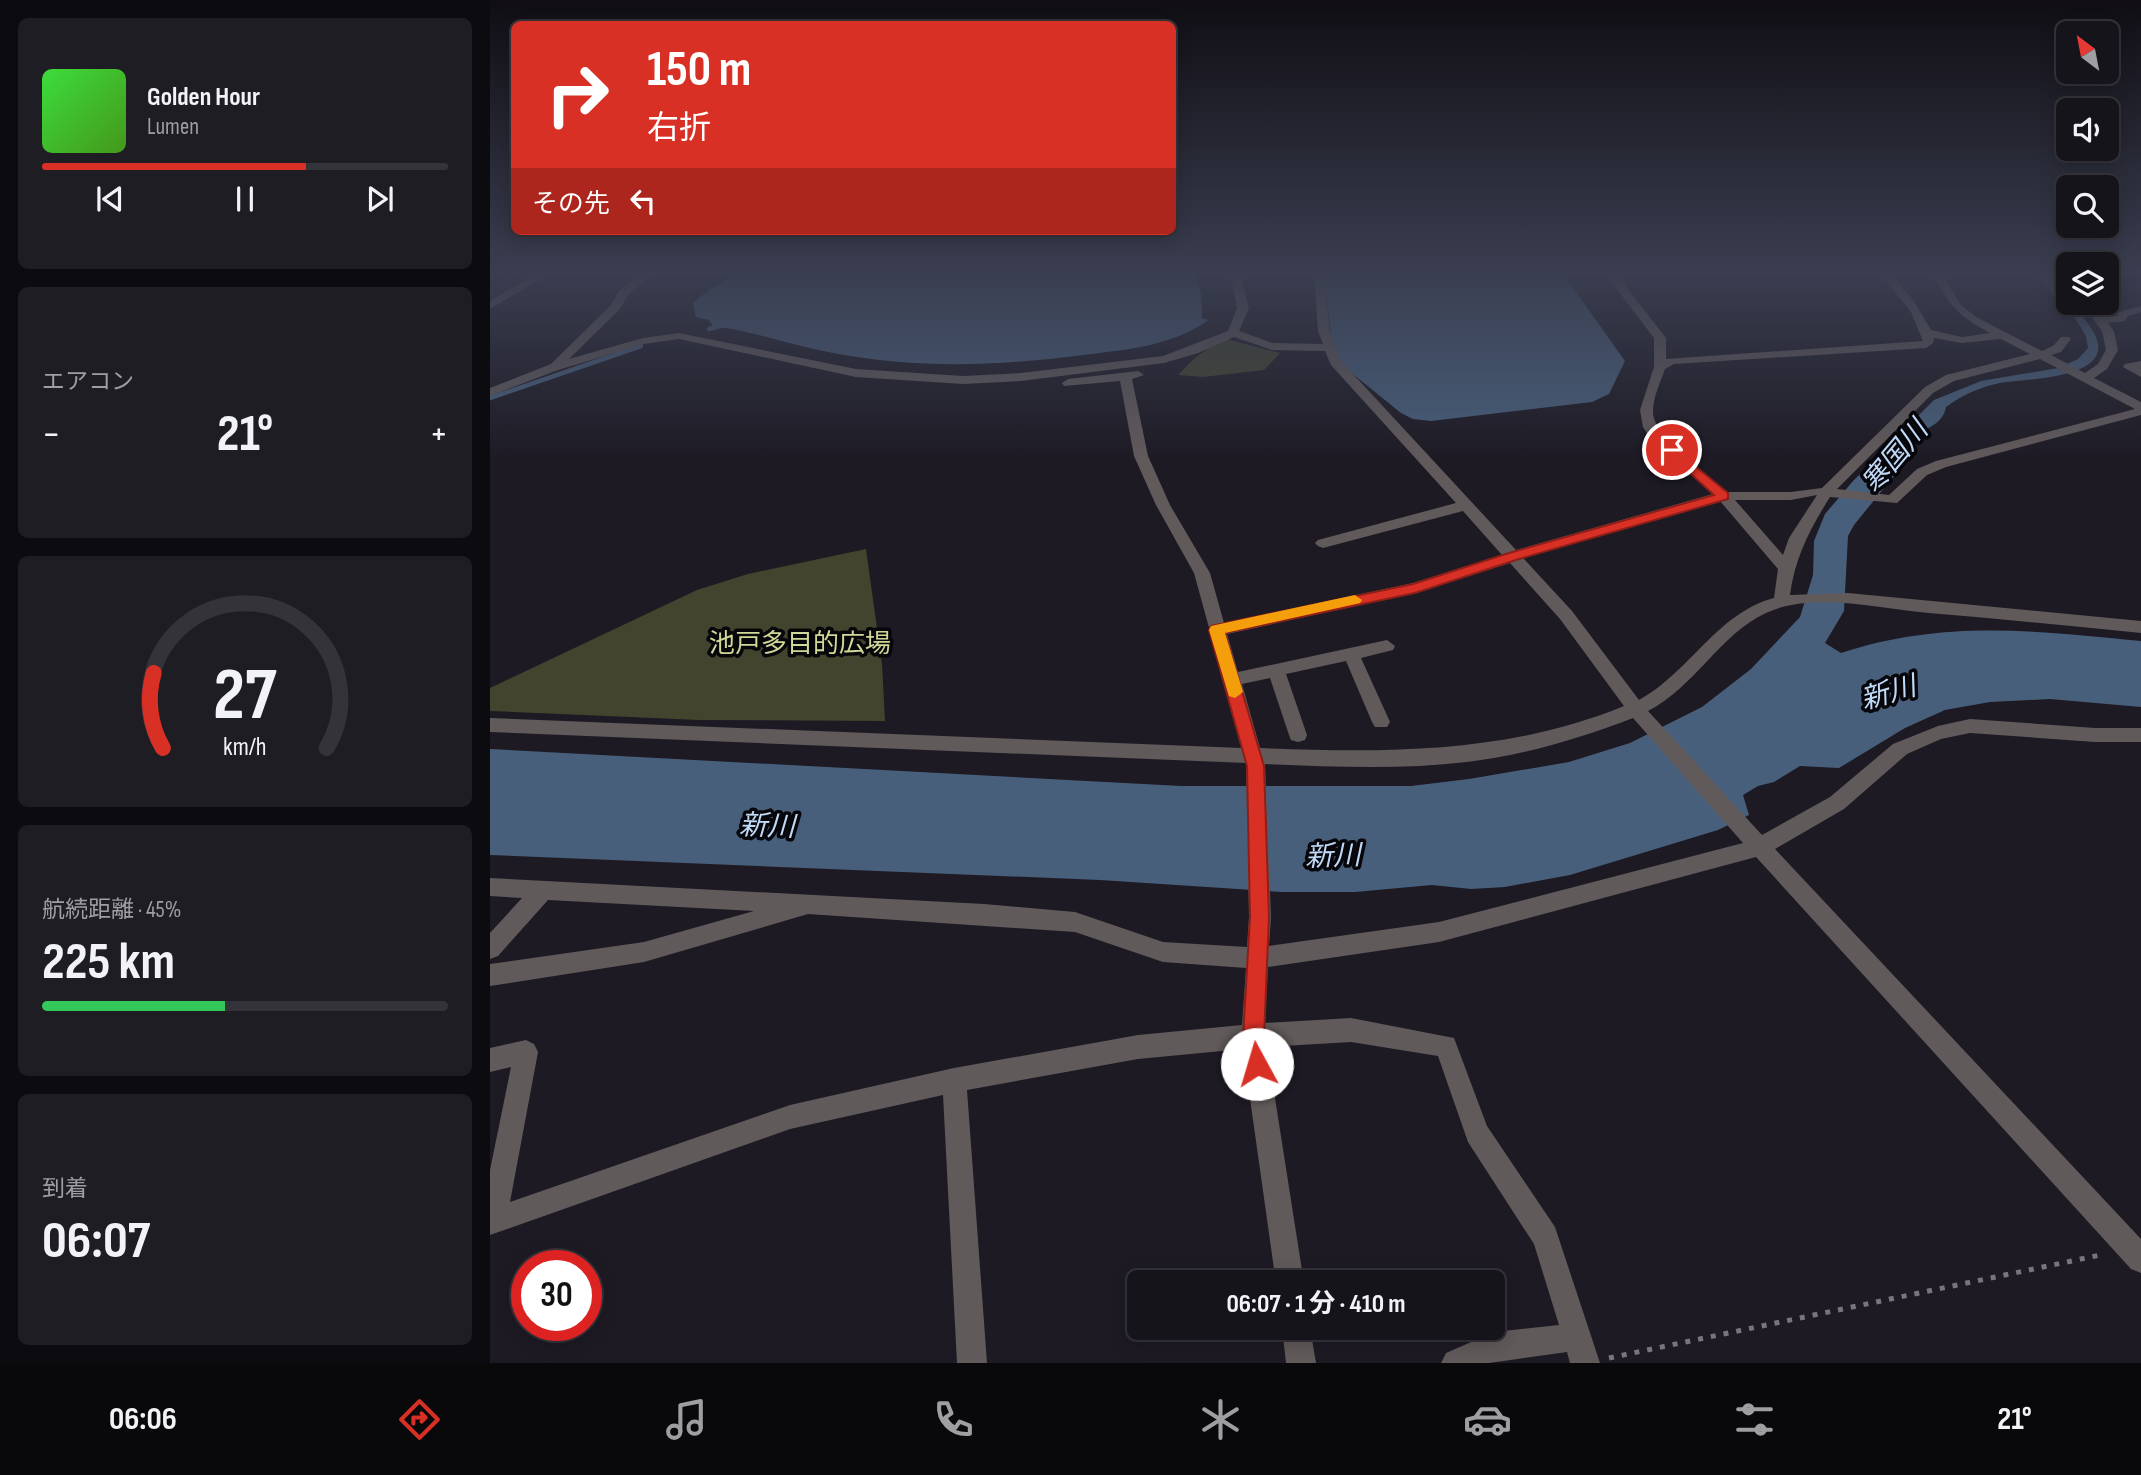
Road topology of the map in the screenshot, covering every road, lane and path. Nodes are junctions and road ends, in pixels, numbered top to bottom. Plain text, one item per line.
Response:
1 (587, 335) edge
2 (1229, 335) edge
3 (1238, 335) edge
4 (1325, 335) edge
5 (1657, 335) edge
6 (1927, 335) edge
7 (1935, 335) edge
8 (2002, 335) joint
9 (2109, 335) edge
10 (2065, 339) dead end
11 (1328, 348) junction
12 (1194, 350) junction
13 (2045, 356) junction
14 (2141, 365) edge
15 (554, 367) junction
16 (1660, 367) junction
17 (2141, 373) edge
18 (2082, 376) junction
19 (1126, 378) junction
20 (913, 379) junction
21 (490, 392) edge
22 (2141, 409) edge
23 (1831, 493) junction
24 (1723, 496) junction
25 (1467, 505) junction
26 (1324, 543) dead end
27 (1514, 556) junction
28 (1786, 568) junction
29 (1788, 600) junction
30 (2141, 627) edge
31 (1217, 630) junction
32 (1387, 646) dead end
33 (1351, 654) junction
34 (1276, 670) junction
35 (1231, 680) junction
36 (1640, 713) junction
37 (1381, 722) dead end
38 (490, 725) edge
39 (1298, 735) dead end
40 (2141, 735) edge
41 (1254, 761) junction
42 (1754, 841) junction
43 (490, 887) edge
44 (543, 890) junction
45 (817, 904) junction
46 (490, 949) edge
47 (1258, 958) junction
48 (490, 975) edge
49 (1253, 1037) junction
50 (490, 1060) edge
51 (954, 1080) junction
52 (492, 1222) edge
53 (2136, 1253) edge
54 (1288, 1270) edge
55 (1298, 1340) edge
56 (1587, 1354) edge
57 (972, 1363) edge
58 (1301, 1363) edge
59 (1456, 1363) edge

1 - 15 street
2 - 12 street
3 - 11 street
4 - 11 street
5 - 16 street
6 - 16 street
7 - 8 street
8 - 13 street
9 - 18 street
10 - 13 street
11 - 25 street
12 - 19 street
12 - 20 street
13 - 18 street
13 - 23 street
14 - 17 street
15 - 20 street
15 - 21 street
16 - 24 street
18 - 22 street
19 - 20 street
19 - 31 street
22 - 23 street
23 - 24 street
23 - 28 street
24 - 27 street
24 - 28 street
25 - 26 street
25 - 27 street
27 - 31 street
27 - 36 street
28 - 29 street
29 - 30 street
29 - 36 street
31 - 35 street
32 - 33 street
33 - 34 street
33 - 37 street
34 - 35 street
34 - 39 street
35 - 41 street
36 - 41 street
36 - 42 street
38 - 41 street
40 - 42 street
41 - 47 street
42 - 47 street
42 - 53 street
43 - 44 street
44 - 45 street
44 - 46 street
45 - 47 street
45 - 48 street
47 - 49 street
49 - 51 street
49 - 54 street
49 - 56 street
50 - 52 street
51 - 52 street
51 - 57 street
53 - 56 path
55 - 58 street
56 - 59 street

